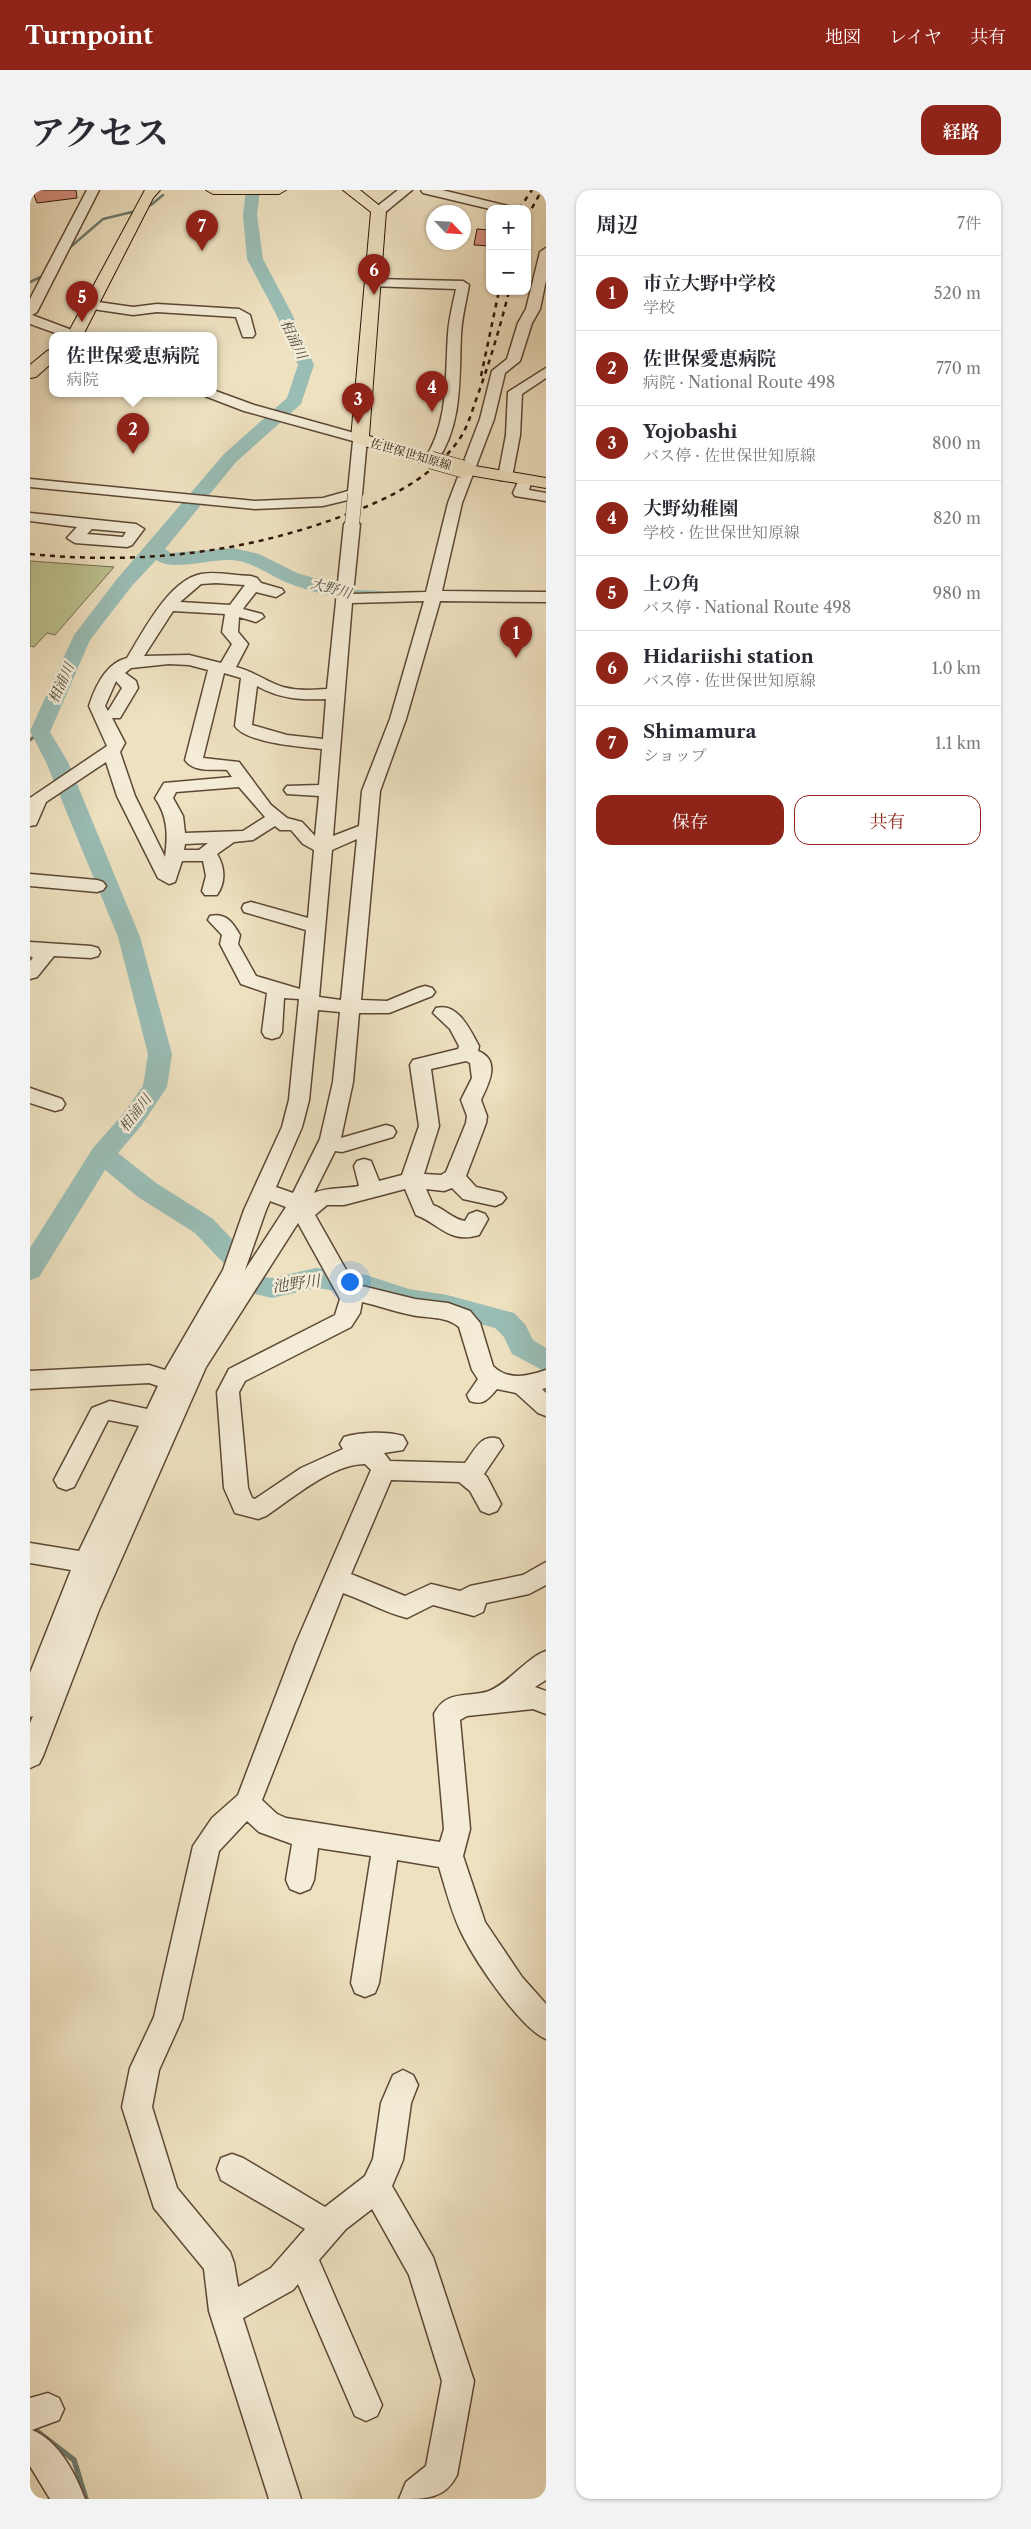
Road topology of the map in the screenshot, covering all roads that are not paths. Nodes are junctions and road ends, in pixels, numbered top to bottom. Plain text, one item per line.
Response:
1 (93, 190) edge
2 (153, 190) edge
3 (213, 190) edge
4 (274, 190) edge
5 (279, 190) edge
6 (350, 190) edge
7 (406, 190) edge
8 (427, 190) edge
9 (233, 191) edge
10 (488, 205) edge
11 (379, 211) junction
12 (546, 252) edge
13 (375, 283) junction
14 (541, 295) edge
15 (91, 304) junction
16 (30, 312) edge
17 (30, 318) edge
18 (65, 332) edge
19 (75, 332) edge
20 (248, 334) dead end
21 (49, 357) edge
22 (513, 361) junction
23 (546, 372) edge
24 (30, 373) edge
25 (515, 392) junction
26 (217, 396) edge
27 (360, 439) junction
28 (431, 460) junction
29 (464, 469) junction
30 (505, 477) junction
31 (30, 483) edge
32 (545, 486) edge
33 (355, 494) junction
34 (30, 517) edge
35 (90, 523) dead end
36 (253, 586) junction
37 (276, 592) dead end
38 (433, 596) junction
39 (546, 597) edge
40 (344, 599) junction
41 (169, 606) junction
42 (235, 611) junction
43 (256, 617) dead end
44 (132, 663) junction
45 (221, 668) junction
46 (115, 673) junction
47 (250, 676) junction
48 (335, 694) junction
49 (114, 714) dead end
50 (332, 745) junction
51 (110, 752) junction
52 (245, 781) junction
53 (293, 790) dead end
54 (329, 791) junction
55 (30, 821) edge
56 (282, 823) junction
57 (366, 830) junction
58 (229, 837) junction
59 (175, 847) junction
60 (324, 847) junction
61 (207, 852) junction
62 (30, 880) edge
63 (97, 886) dead end
64 (211, 891) dead end
65 (251, 908) dead end
66 (217, 920) dead end
67 (317, 927) junction
68 (30, 948) edge
69 (91, 952) dead end
70 (30, 973) edge
71 (284, 991) junction
72 (425, 992) dead end
73 (310, 1000) junction
74 (350, 1007) junction
75 (443, 1013) dead end
76 (272, 1032) dead end
77 (467, 1054) junction
78 (30, 1095) edge
79 (55, 1104) dead end
80 (386, 1132) dead end
81 (328, 1143) junction
82 (364, 1166) dead end
83 (455, 1177) junction
84 (412, 1180) junction
85 (371, 1190) junction
86 (264, 1191) junction
87 (495, 1198) dead end
88 (301, 1209) junction
89 (477, 1219) dead end
90 (245, 1275) junction
91 (344, 1285) junction
92 (546, 1379) edge
93 (30, 1380) edge
94 (171, 1381) junction
95 (524, 1386) junction
96 (546, 1407) edge
97 (153, 1420) junction
98 (395, 1443) dead end
99 (491, 1446) dead end
100 (384, 1470) junction
101 (314, 1473) junction
102 (469, 1476) junction
103 (66, 1480) dead end
104 (489, 1504) dead end
105 (30, 1553) edge
106 (86, 1562) junction
107 (546, 1572) edge
108 (337, 1580) junction
109 (546, 1662) edge
110 (494, 1702) junction
111 (546, 1703) edge
112 (30, 1706) edge
113 (30, 1756) edge
114 (247, 1804) junction
115 (307, 1834) junction
116 (386, 1846) junction
117 (449, 1856) junction
118 (300, 1880) dead end
119 (365, 1983) dead end
120 (546, 2025) edge
121 (402, 2085) dead end
122 (232, 2169) dead end
123 (376, 2187) junction
124 (328, 2226) junction
125 (302, 2256) junction
126 (225, 2310) junction
127 (366, 2405) dead end
128 (30, 2445) edge
129 (69, 2499) edge
130 (285, 2499) edge
131 (415, 2499) edge

1 - 16 street
2 - 15 main road
3 - 9 main road
4 - 5 main road
4 - 9 main road
6 - 11 main road
7 - 11 street
8 - 10 street
11 - 13 main road, 佐世保世知原線
12 - 14 street
13 - 27 main road, 佐世保世知原線
13 - 28 street
14 - 22 street
15 - 19 main road
15 - 20 street
17 - 18 street
21 - 24 main road
22 - 25 street
22 - 29 street
23 - 25 street
25 - 30 street
26 - 27 street
27 - 28 main road, 佐世保世知原線
27 - 33 street
28 - 29 main road, 佐世保世知原線, bridge
29 - 30 main road, 佐世保世知原線
29 - 38 street
30 - 32 main road, 佐世保世知原線
31 - 33 street
33 - 40 street, bridge
34 - 35 street
36 - 37 street
36 - 41 street
36 - 42 street
38 - 39 street
38 - 40 street
38 - 57 street
40 - 48 street
41 - 42 street
41 - 44 street
42 - 43 street
42 - 45 street
44 - 45 street
44 - 46 street
45 - 47 street
45 - 52 street
46 - 49 street
46 - 51 street
47 - 48 street
47 - 50 street
48 - 50 street
50 - 54 street
51 - 55 street
51 - 59 street
52 - 56 street
52 - 59 street
53 - 54 street
54 - 60 street
56 - 58 street
56 - 60 street
57 - 60 street
57 - 74 street
58 - 59 street
58 - 61 street
59 - 61 street
60 - 67 street
61 - 64 street
62 - 63 street
65 - 67 street
66 - 71 street
67 - 73 street
68 - 69 street
68 - 70 street
71 - 73 street
71 - 76 street
72 - 74 street
73 - 74 street
73 - 86 street
74 - 81 street
75 - 77 street
77 - 83 street
77 - 84 street
78 - 79 street
80 - 81 street
81 - 88 street
82 - 85 street
83 - 84 street
83 - 87 street
84 - 85 street
84 - 89 street
85 - 88 street
86 - 88 street
86 - 90 street
88 - 90 street
88 - 91 street
90 - 94 street
90 - 113 street
91 - 95 street
91 - 101 street
92 - 95 street
93 - 94 street
94 - 97 street
95 - 96 street
97 - 103 street
97 - 106 street
98 - 101 street
99 - 102 street
100 - 101 street
100 - 102 street
100 - 108 street
102 - 104 street
105 - 106 street
106 - 112 street
107 - 108 street
108 - 114 street
109 - 110 street
110 - 111 street
110 - 117 street
114 - 115 street
114 - 126 street
115 - 116 street
115 - 118 street
116 - 117 street
116 - 119 street
117 - 120 street
121 - 123 street
122 - 124 street
123 - 124 street
123 - 131 street
124 - 125 street
125 - 126 street
125 - 127 street
126 - 130 street
128 - 129 street

